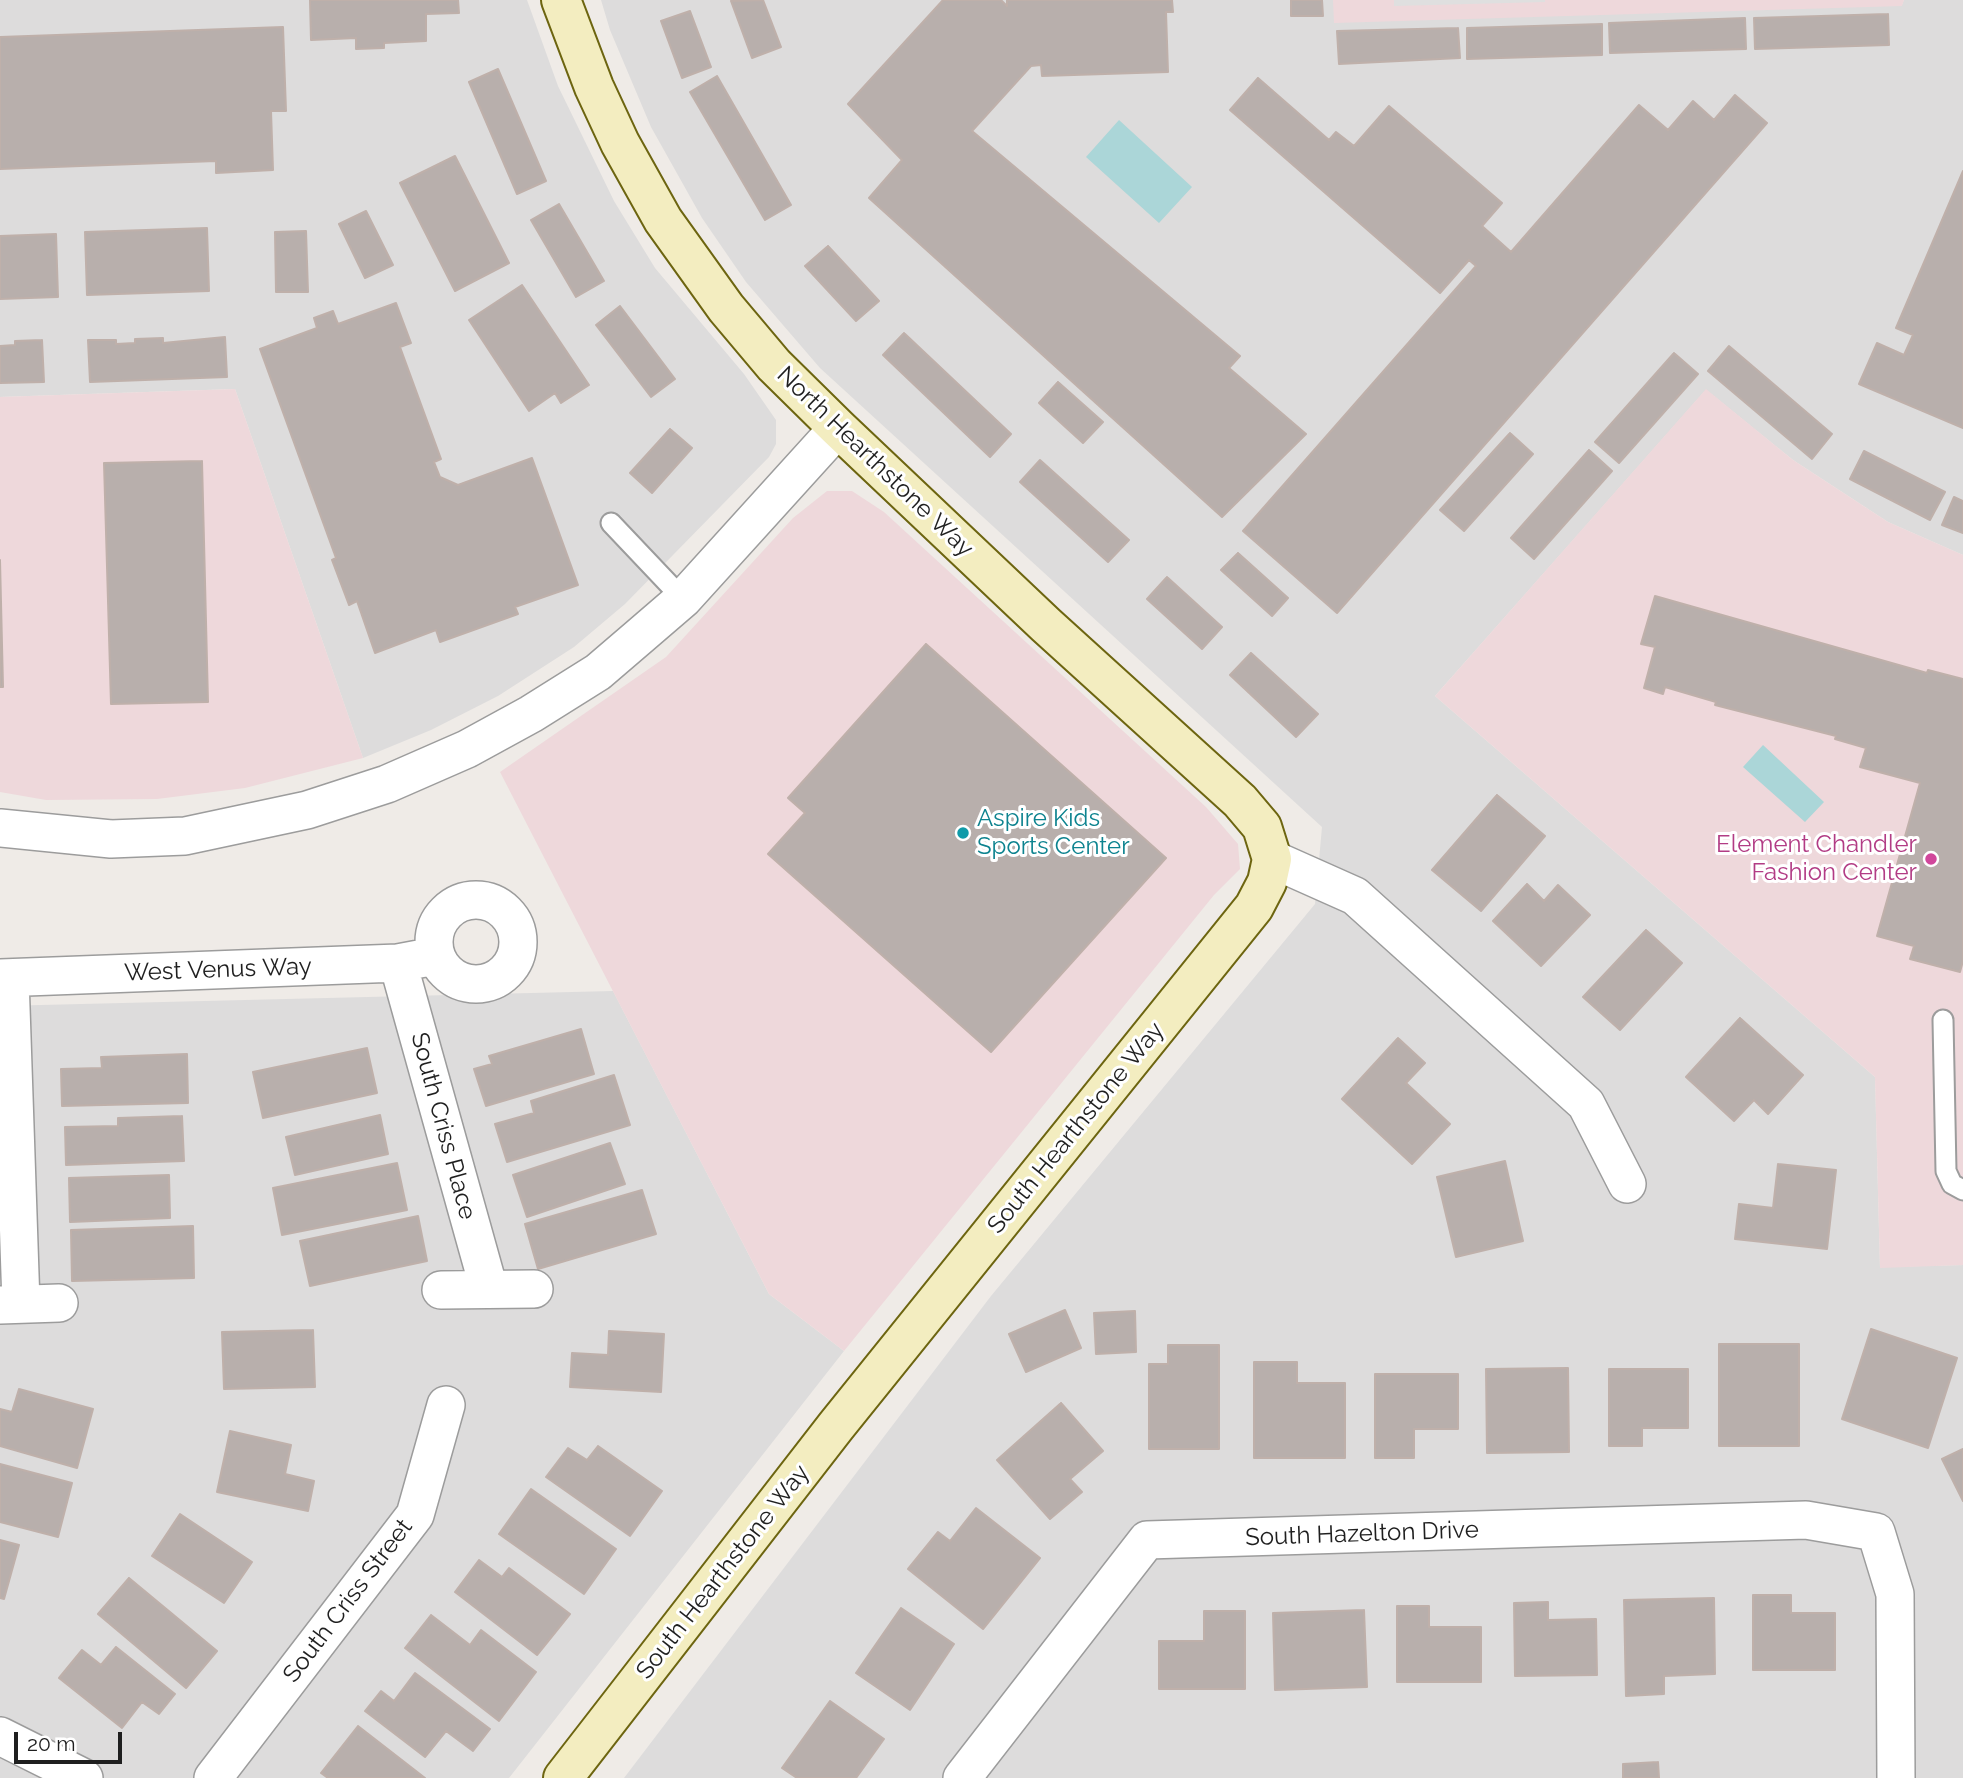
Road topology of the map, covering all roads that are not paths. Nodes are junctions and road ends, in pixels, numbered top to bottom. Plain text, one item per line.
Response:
1 (561, 0) edge
2 (838, 428) junction
3 (611, 523) dead end
4 (683, 599) junction
5 (0, 828) edge
6 (1272, 859) junction
7 (435, 956) dead end
8 (398, 962) junction
9 (5, 978) edge
10 (1943, 1020) dead end
11 (1627, 1184) dead end
12 (1963, 1190) edge
13 (489, 1289) junction
14 (534, 1289) dead end
15 (441, 1290) dead end
16 (59, 1303) dead end
17 (10, 1304) edge
18 (446, 1405) dead end
19 (0, 1736) edge
20 (84, 1778) edge
21 (213, 1778) edge
22 (563, 1778) edge
23 (962, 1778) edge
24 (1896, 1778) edge

1 - 2 street, North Hearthstone Way
2 - 4 street
2 - 6 street, North Hearthstone Way
3 - 4 lane
4 - 5 street
6 - 11 street
6 - 22 street, South Hearthstone Way
7 - 8 street, West Venus Way
8 - 9 street, West Venus Way
8 - 13 street, South Criss Place
9 - 17 street
10 - 12 lane
13 - 14 street
13 - 15 street
16 - 17 street
18 - 21 street, South Criss Street
19 - 20 street
23 - 24 street, South Hazelton Drive

